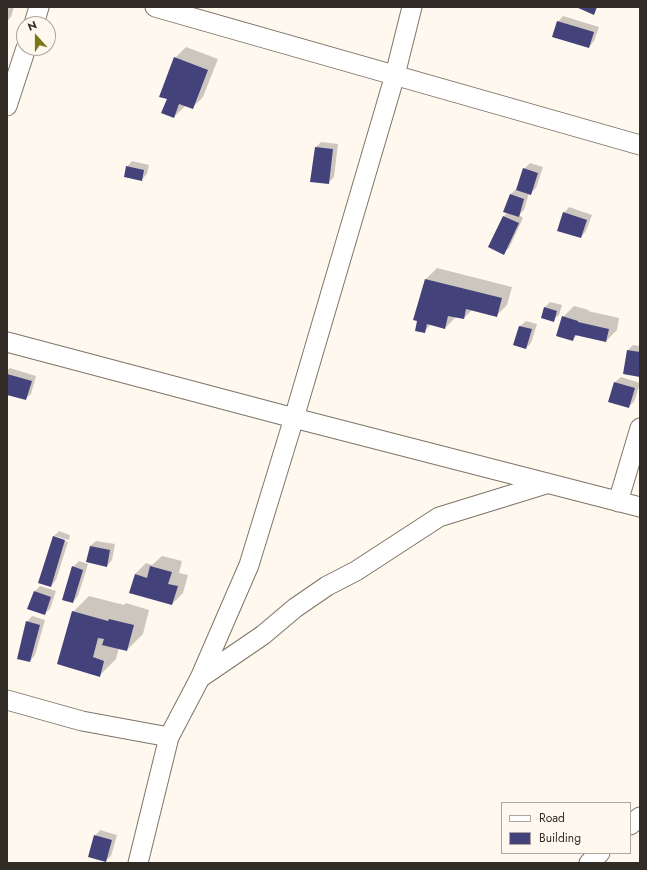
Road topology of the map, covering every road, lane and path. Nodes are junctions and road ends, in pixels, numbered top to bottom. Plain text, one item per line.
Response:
1 (155, 7) edge
2 (412, 7) edge
3 (23, 56) edge
4 (395, 75) junction
5 (7, 106) edge
6 (640, 145) edge
7 (7, 342) edge
8 (294, 418) junction
9 (640, 428) edge
10 (547, 484) junction
11 (618, 502) junction
12 (640, 507) edge
13 (200, 678) junction
14 (7, 700) edge
15 (170, 737) junction
16 (640, 817) edge
17 (631, 824) edge
18 (599, 854) edge
19 (138, 863) edge
20 (589, 863) edge

1 - 4 street
2 - 4 street
3 - 5 street
4 - 6 street
4 - 8 street
7 - 8 street
8 - 10 street
8 - 13 street
9 - 11 street
10 - 11 street
10 - 13 street
11 - 12 street
13 - 15 street
14 - 15 street
15 - 19 street
16 - 17 street
18 - 20 street

